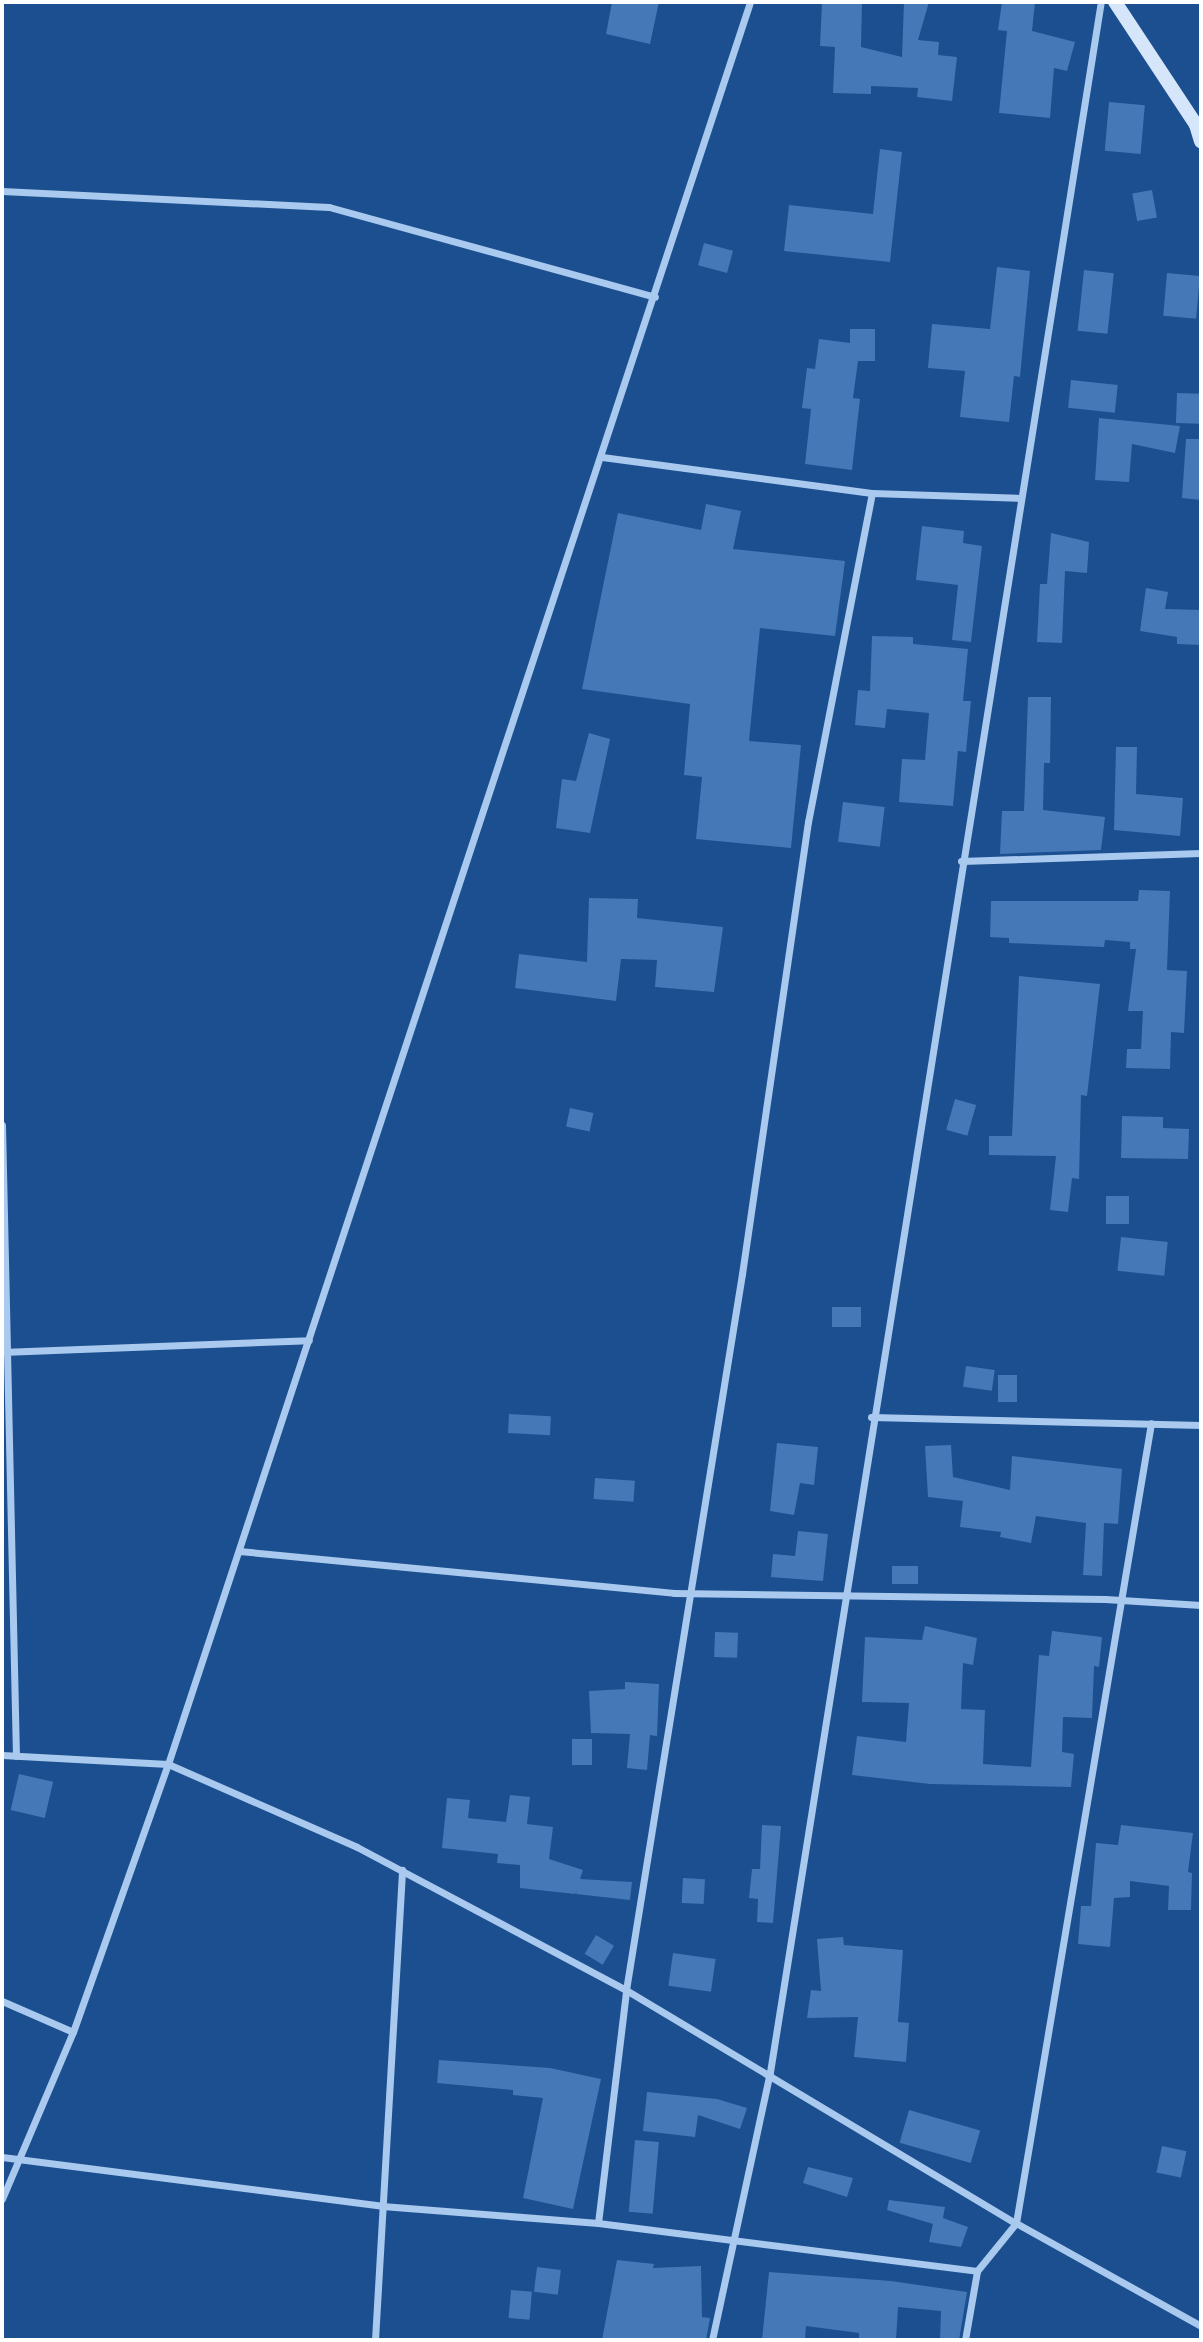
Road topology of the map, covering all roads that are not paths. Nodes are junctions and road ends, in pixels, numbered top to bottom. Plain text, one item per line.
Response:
1 (750, 2) edge
2 (1101, 2) edge
3 (1115, 2) edge
4 (1201, 141) edge
5 (2, 191) edge
6 (655, 297) junction
7 (602, 457) junction
8 (872, 493) junction
9 (1020, 498) junction
10 (1201, 853) edge
11 (961, 862) junction
12 (2, 1125) edge
13 (309, 1340) junction
14 (4, 1352) edge
15 (871, 1417) junction
16 (1151, 1423) junction
17 (1201, 1425) edge
18 (239, 1551) junction
19 (2, 1558) edge
20 (12, 1558) junction
21 (689, 1592) junction
22 (843, 1594) junction
23 (1121, 1600) junction
24 (1201, 1605) edge
25 (2, 1755) edge
26 (16, 1756) junction
27 (168, 1764) junction
28 (402, 1870) junction
29 (626, 1990) junction
30 (2, 2001) edge
31 (73, 2032) junction
32 (770, 2072) junction
33 (2, 2157) edge
34 (19, 2159) junction
35 (2, 2199) edge
36 (382, 2206) junction
37 (598, 2223) junction
38 (1016, 2223) junction
39 (732, 2239) junction
40 (977, 2271) junction
41 (1201, 2326) edge
42 (375, 2340) edge
43 (712, 2340) edge
44 (965, 2340) edge

1 - 6 street
2 - 9 street
3 - 4 main road
5 - 6 street
6 - 7 street
7 - 8 street
7 - 13 street
8 - 9 street
8 - 21 street
9 - 11 street
10 - 11 street
11 - 15 street
12 - 14 street
13 - 14 street
13 - 18 street
14 - 20 street
15 - 16 street
15 - 22 street
16 - 17 street
16 - 23 street
18 - 21 street
18 - 27 street
19 - 20 street
20 - 26 street
21 - 22 street
21 - 29 street
22 - 23 street
22 - 32 street
23 - 24 street
23 - 38 street
25 - 26 street
26 - 27 street
27 - 28 street
27 - 31 street
28 - 29 street
28 - 36 street
29 - 32 street
29 - 37 street
30 - 31 street
31 - 34 street
32 - 38 street
32 - 39 street
33 - 34 street
34 - 35 street
34 - 36 street
36 - 37 street
36 - 42 street
37 - 39 street
38 - 40 street
38 - 41 street
39 - 40 street
39 - 43 street
40 - 44 street

